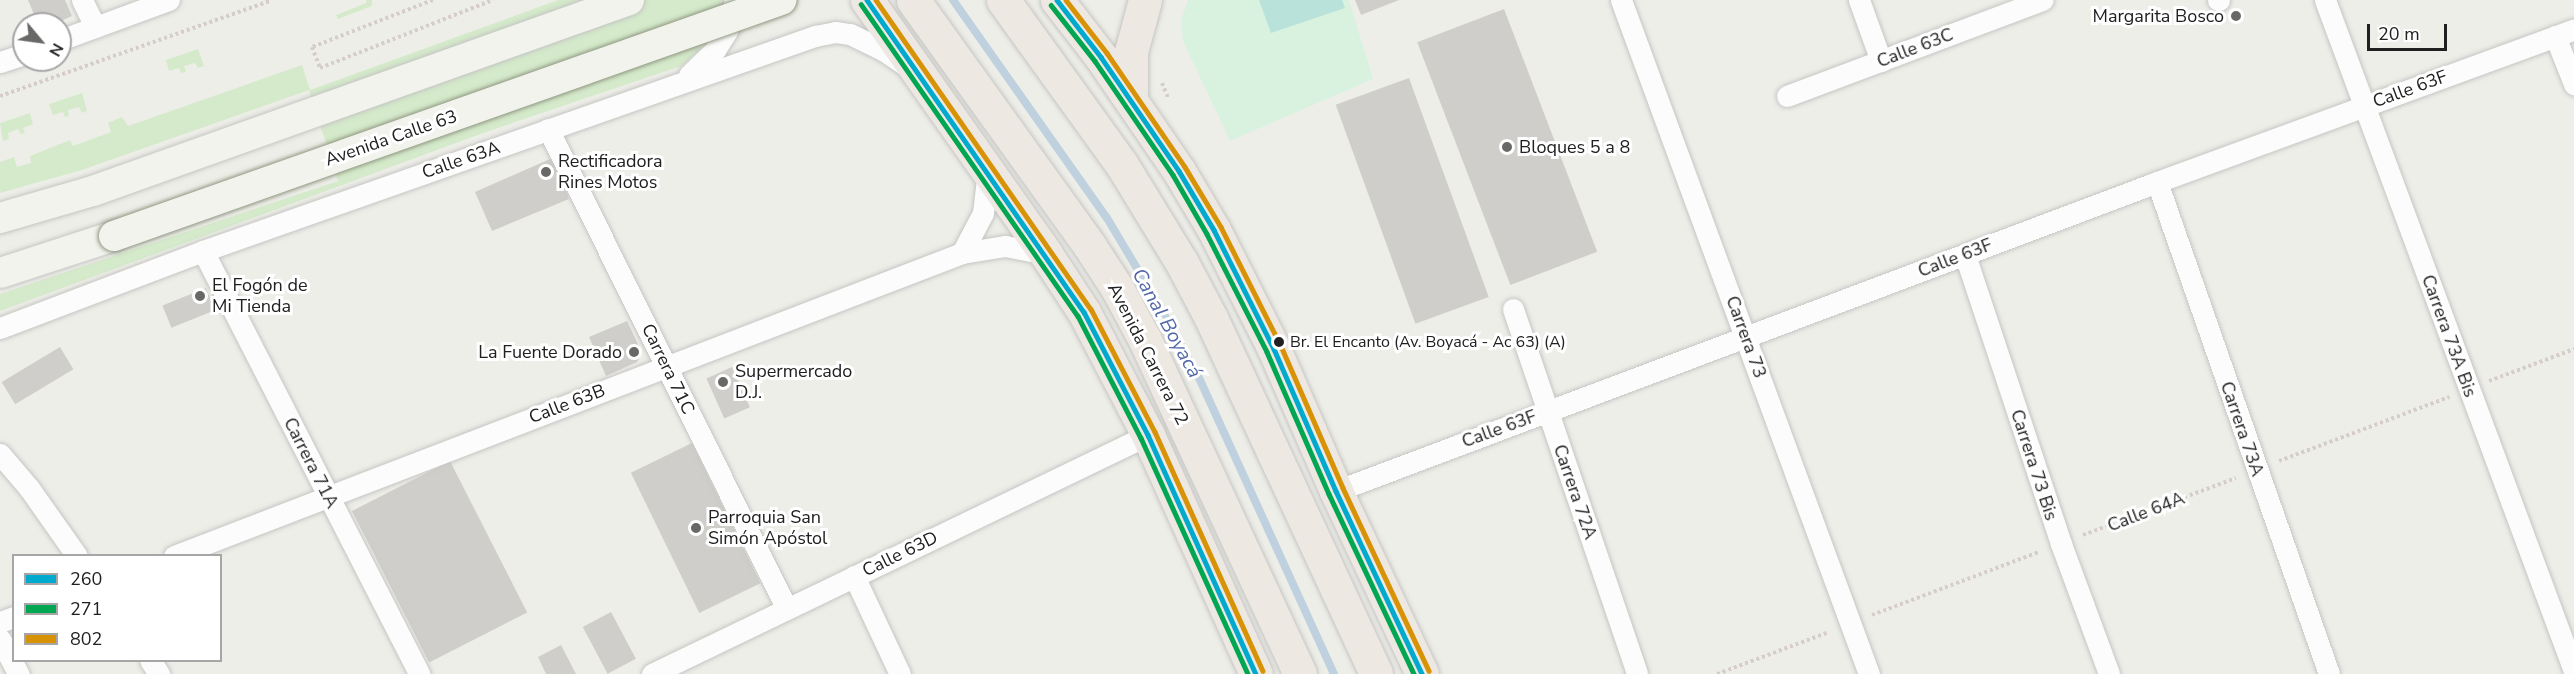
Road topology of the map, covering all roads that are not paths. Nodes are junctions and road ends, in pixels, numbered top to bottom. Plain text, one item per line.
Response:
1 (82, 0) edge
2 (169, 0) edge
3 (629, 0) edge
4 (735, 0) edge
5 (781, 0) edge
6 (867, 0) edge
7 (913, 0) edge
8 (1003, 0) edge
9 (1057, 0) edge
10 (1145, 0) edge
11 (1622, 0) edge
12 (1858, 0) edge
13 (2043, 0) edge
14 (2325, 0) edge
15 (95, 27) junction
16 (2565, 33) edge
17 (72, 36) edge
18 (1881, 61) junction
19 (919, 75) junction
20 (676, 84) junction
21 (2574, 84) edge
22 (1787, 96) dead end
23 (1131, 100) junction
24 (2363, 105) junction
25 (548, 129) junction
26 (988, 171) junction
27 (2157, 182) junction
28 (0, 218) edge
29 (203, 251) junction
30 (962, 253) junction
31 (1046, 254) junction
32 (1965, 255) junction
33 (0, 273) edge
34 (1513, 309) dead end
35 (0, 328) edge
36 (1746, 337) junction
37 (667, 366) junction
38 (1548, 411) junction
39 (1148, 435) junction
40 (0, 454) edge
41 (1336, 490) junction
42 (328, 496) junction
43 (76, 554) edge
44 (177, 554) edge
45 (854, 576) junction
46 (787, 609) junction
47 (0, 639) edge
48 (12, 661) edge
49 (1419, 670) edge
50 (2574, 671) edge
51 (419, 674) edge
52 (652, 674) edge
53 (900, 674) edge
54 (1256, 674) edge
55 (1299, 674) edge
56 (1376, 674) edge
57 (1637, 674) edge
58 (1869, 674) edge
59 (2109, 674) edge
60 (2329, 674) edge

1 - 15 street
2 - 15 street
3 - 28 main road
4 - 20 street
5 - 33 main road, Avenida Calle 63, bridge
6 - 19 highway, Avenida Carrera 72
7 - 55 highway, Avenida Carrera 72
8 - 56 highway
9 - 23 highway
10 - 23 highway
11 - 36 street, Carrera 73
12 - 18 street
13 - 18 street, Calle 63C
14 - 24 street, Carrera 73A Bis
15 - 17 street
16 - 21 street
16 - 24 street, Calle 63F
18 - 22 street, Calle 63C
19 - 20 street, Calle 63A
19 - 26 highway, Avenida Carrera 72
20 - 25 street, Calle 63A
23 - 41 highway
24 - 27 street, Calle 63F
24 - 50 street, Carrera 73A Bis
25 - 29 street, Calle 63A
25 - 37 street, Carrera 71C
26 - 30 street
26 - 31 highway, Avenida Carrera 72
27 - 32 street, Calle 63F
27 - 60 street, Carrera 73A
29 - 35 street, Calle 63A
29 - 42 street, Carrera 71A
30 - 31 street, Calle 63B
30 - 37 street, Calle 63B
31 - 39 highway, Avenida Carrera 72
32 - 36 street, Calle 63F
32 - 59 street, Carrera 73 Bis
34 - 38 street, Carrera 72A
36 - 38 street, Calle 63F
36 - 58 street, Carrera 73
37 - 42 street, Calle 63B
37 - 46 street, Carrera 71C
38 - 41 street, Calle 63F
38 - 57 street, Carrera 72A
39 - 45 street, Calle 63D
39 - 54 highway, Avenida Carrera 72
40 - 43 street
41 - 49 highway
42 - 44 street, Calle 63B
42 - 51 street, Carrera 71A
45 - 46 street, Calle 63D
45 - 53 street
46 - 52 street, Calle 63D
47 - 48 street

